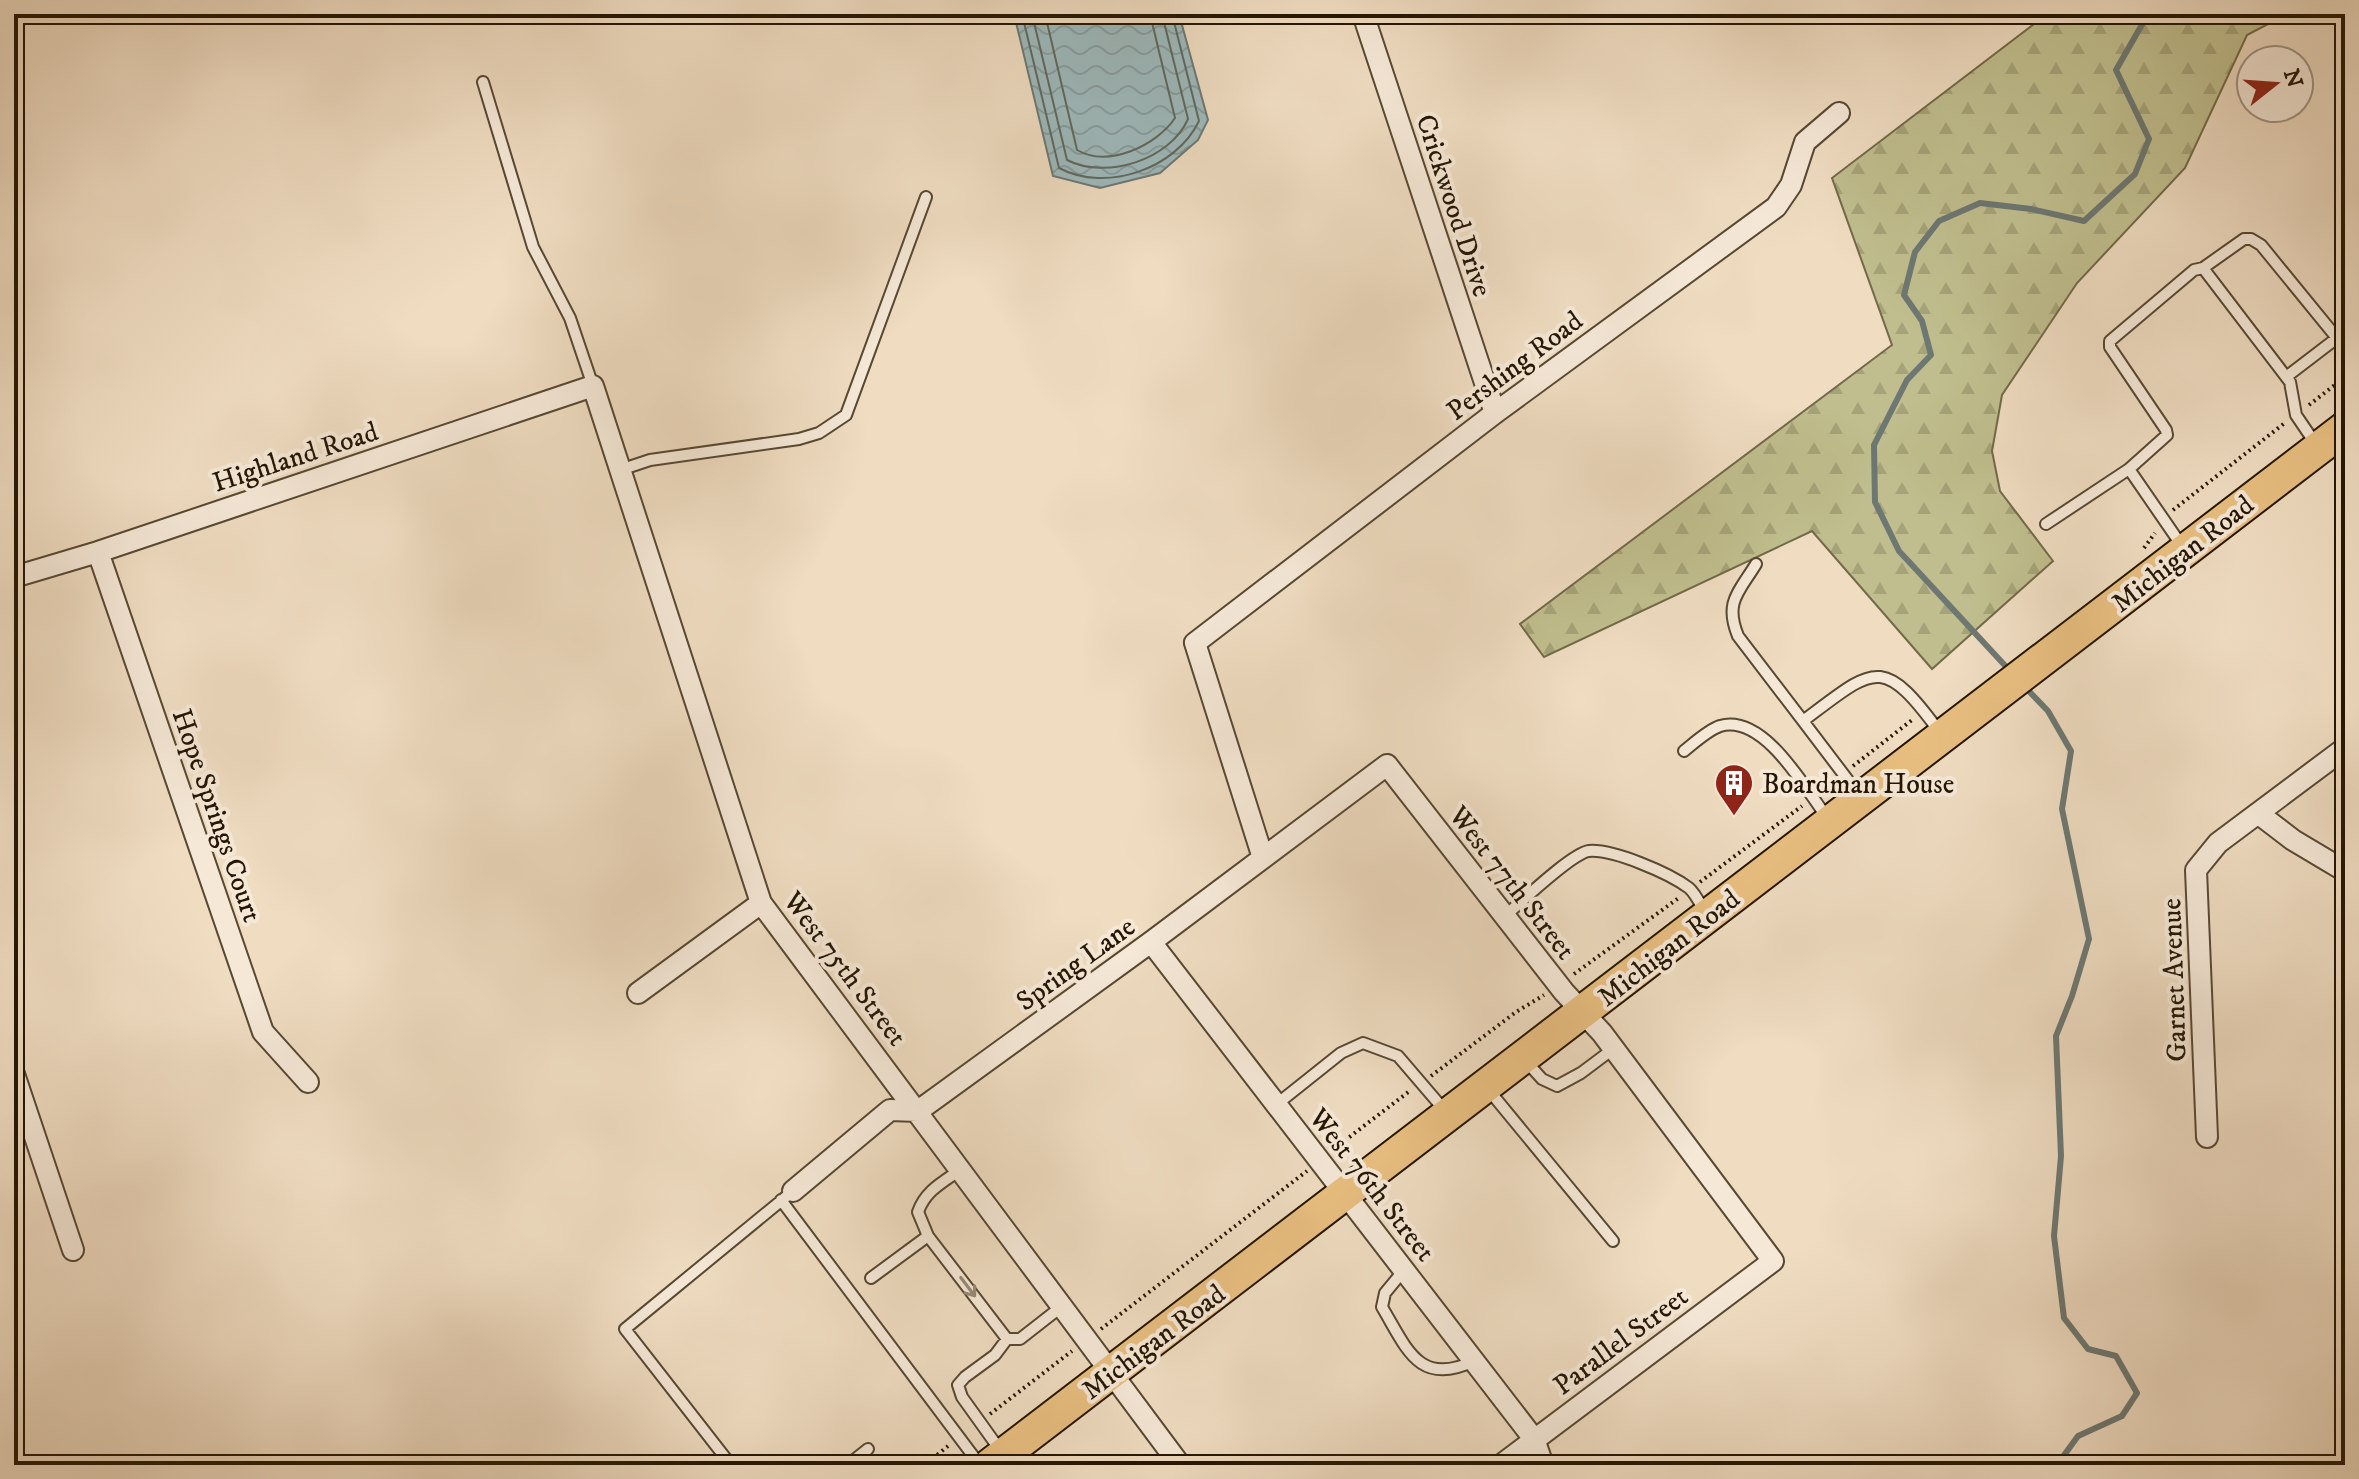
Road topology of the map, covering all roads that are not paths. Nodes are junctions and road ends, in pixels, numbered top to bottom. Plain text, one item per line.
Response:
1 (1363, 14) edge
2 (483, 82) dead end
3 (1839, 113) dead end
4 (926, 197) dead end
5 (2203, 268) junction
6 (2341, 335) edge
7 (2286, 377) junction
8 (593, 386) junction
9 (1495, 413) junction
10 (2345, 428) edge
11 (2319, 448) junction
12 (2129, 469) junction
13 (620, 470) junction
14 (2046, 524) dead end
15 (2185, 550) junction
16 (98, 552) junction
17 (1756, 564) dead end
18 (14, 577) edge
19 (1803, 721) junction
20 (1934, 724) junction
21 (2345, 748) edge
22 (1684, 751) dead end
23 (1387, 765) joint
24 (1852, 785) junction
25 (1821, 810) junction
26 (2259, 814) junction
27 (1263, 858) junction
28 (2345, 871) edge
29 (761, 903) junction
30 (1505, 916) junction
31 (1708, 916) junction
32 (1151, 942) junction
33 (638, 993) dead end
34 (1583, 1012) junction
35 (1613, 1049) junction
36 (1523, 1058) junction
37 (14, 1074) edge
38 (308, 1082) dead end
39 (1486, 1086) junction
40 (1277, 1104) junction
41 (918, 1111) junction
42 (1448, 1115) junction
43 (2207, 1137) dead end
44 (960, 1170) junction
45 (1345, 1193) junction
46 (787, 1195) junction
47 (928, 1236) junction
48 (1613, 1241) dead end
49 (73, 1250) dead end
50 (1773, 1261) joint
51 (1404, 1270) junction
52 (871, 1278) dead end
53 (1061, 1307) junction
54 (1007, 1339) junction
55 (1474, 1361) junction
56 (1110, 1373) junction
57 (1534, 1439) junction
58 (868, 1449) dead end
59 (991, 1462) edge
60 (731, 1465) edge
61 (848, 1465) edge
62 (1180, 1465) edge
63 (1501, 1465) edge
64 (1543, 1465) edge

1 - 9 street, Crickwood Drive
2 - 8 lane
3 - 9 street, Pershing Road
4 - 13 lane
5 - 6 lane
5 - 7 lane
5 - 12 lane
6 - 7 lane
7 - 11 lane
8 - 13 street, West 75th Street
8 - 16 street, Highland Road
9 - 27 street, Pershing Road
10 - 11 main road, Michigan Road
11 - 15 main road, Michigan Road
12 - 14 lane
12 - 15 lane
13 - 29 street, West 75th Street
15 - 20 main road, Michigan Road
16 - 18 street, Highland Road
16 - 38 street, Hope Springs Court
17 - 19 lane
19 - 20 lane
19 - 24 lane
20 - 24 main road, Michigan Road
21 - 26 street, Garnet Avenue
22 - 25 lane
23 - 27 street, Spring Lane
23 - 30 street, West 77th Street
24 - 25 main road, Michigan Road
25 - 31 main road, Michigan Road
26 - 28 street
26 - 43 street, Garnet Avenue
27 - 32 street, Spring Lane
29 - 33 street
29 - 41 street, West 75th Street
30 - 31 lane
30 - 34 street, West 77th Street
31 - 34 main road, Michigan Road
32 - 40 street, West 76th Street
32 - 41 street, Spring Lane
34 - 35 street, West 77th Street
34 - 36 main road, Michigan Road
35 - 36 lane
35 - 50 street, West 77th Street
36 - 39 main road, Michigan Road
37 - 49 street
39 - 42 main road, Michigan Road
39 - 48 lane
40 - 42 lane
40 - 45 street, West 76th Street
41 - 44 street, West 75th Street
41 - 46 street, Spring Lane
42 - 45 main road, Michigan Road
44 - 47 lane
44 - 53 street, West 75th Street
45 - 51 street, West 76th Street
45 - 56 main road, Michigan Road
46 - 59 lane
46 - 60 lane
47 - 52 lane
47 -> 54 lane
50 - 57 street, Parallel Street
51 - 55 street, West 76th Street
51 - 55 lane
53 - 54 lane
53 - 56 street, West 75th Street
54 - 59 lane
55 - 57 street, West 76th Street
56 - 59 main road, Michigan Road
56 - 62 street, West 75th Street
57 - 63 street, Parallel Street
57 - 64 street, West 76th Street
58 - 61 lane

